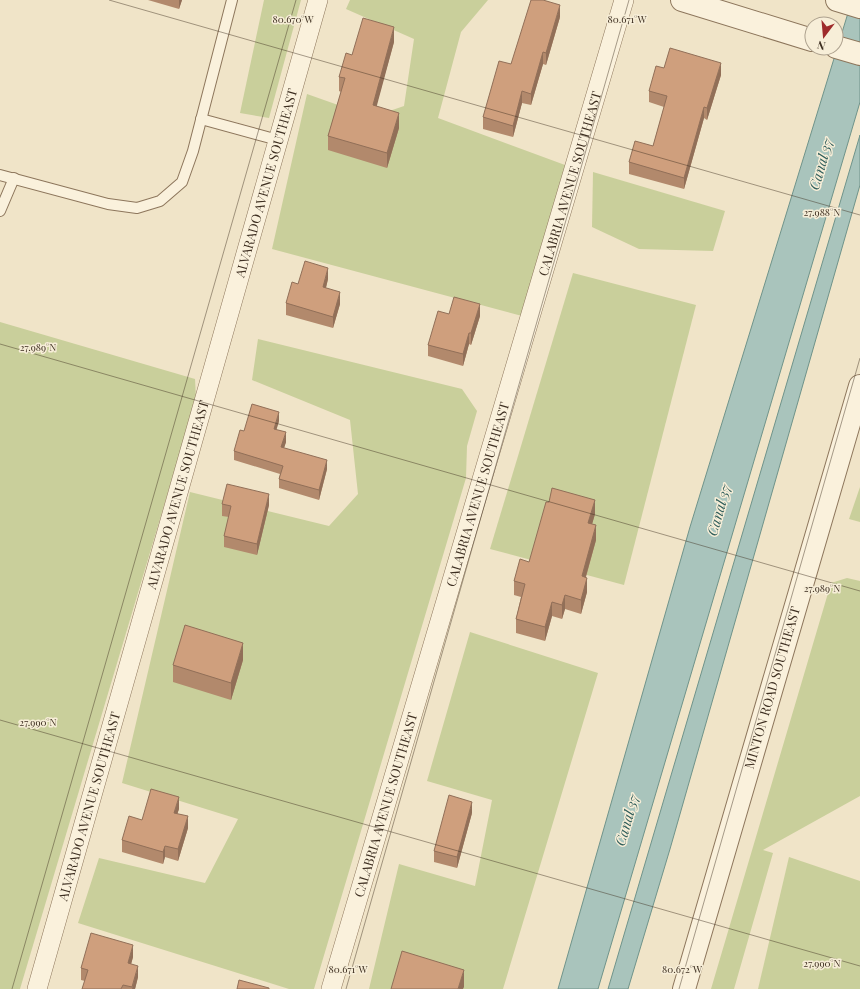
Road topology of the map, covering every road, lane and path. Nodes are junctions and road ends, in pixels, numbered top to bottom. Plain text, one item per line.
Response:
1 (232, 0) edge
2 (318, 0) edge
3 (624, 0) edge
4 (682, 0) edge
5 (838, 0) edge
6 (860, 7) edge
7 (804, 37) edge
8 (844, 49) edge
9 (860, 54) edge
10 (201, 119) junction
11 (278, 140) junction
12 (0, 174) edge
13 (14, 178) junction
14 (0, 211) edge
15 (860, 386) edge
16 (37, 989) edge
17 (330, 989) edge
18 (684, 989) edge

1 - 10 lane
2 - 11 street, ALVARADO AVENUE SOUTHEAST
3 - 17 street, CALABRIA AVENUE SOUTHEAST
4 - 7 street
5 - 6 street
8 - 9 street
10 - 11 lane
10 - 13 lane
11 - 16 street, ALVARADO AVENUE SOUTHEAST
12 - 13 lane
13 - 14 lane
15 - 18 street, MINTON ROAD SOUTHEAST

